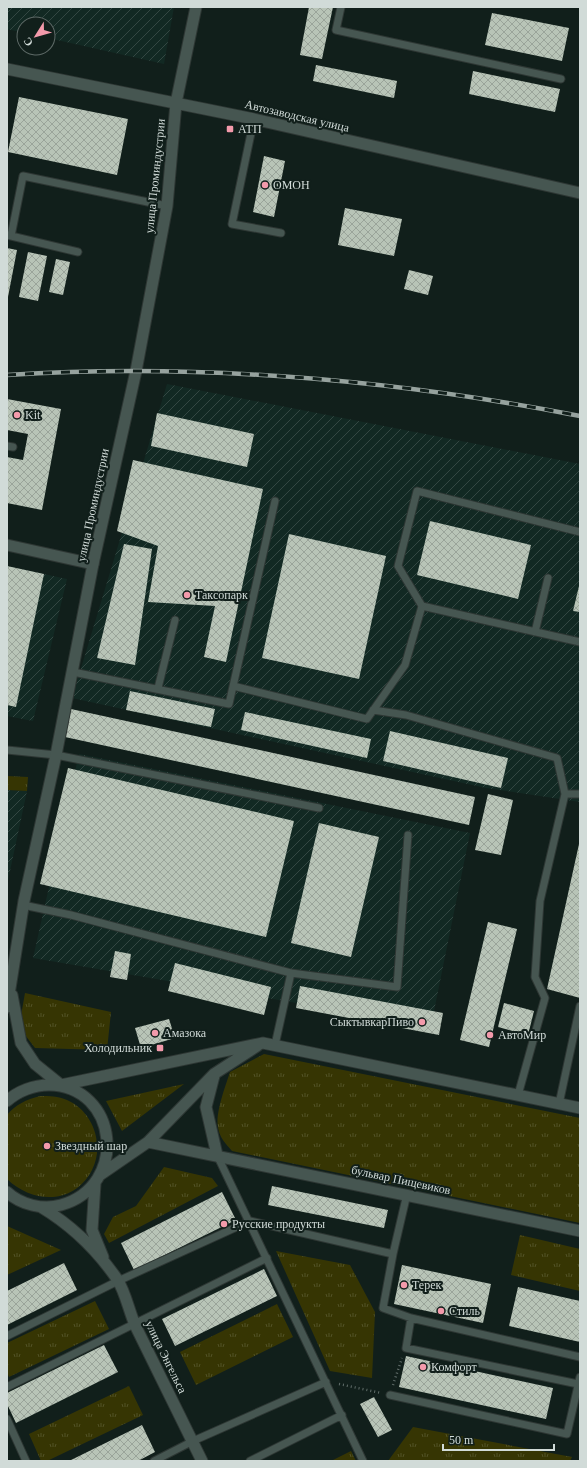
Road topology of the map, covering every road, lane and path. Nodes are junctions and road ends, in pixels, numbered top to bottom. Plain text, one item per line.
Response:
1 (196, 7) edge
2 (341, 7) edge
3 (7, 69) edge
4 (561, 79) dead end
5 (176, 103) junction
6 (254, 119) junction
7 (580, 193) edge
8 (167, 206) junction
9 (281, 233) dead end
10 (9, 236) edge
11 (78, 252) dead end
12 (275, 501) dead end
13 (580, 532) edge
14 (7, 545) edge
15 (93, 564) junction
16 (548, 578) dead end
17 (422, 606) junction
18 (175, 620) dead end
19 (535, 632) junction
20 (580, 642) edge
21 (73, 672) junction
22 (233, 686) junction
23 (158, 688) junction
24 (373, 710) junction
25 (7, 750) edge
26 (56, 755) junction
27 (564, 794) junction
28 (580, 794) edge
29 (319, 808) dead end
30 (408, 835) dead end
31 (23, 905) junction
32 (291, 973) junction
33 (11, 983) junction
34 (580, 1006) edge
35 (7, 1007) edge
36 (263, 1043) junction
37 (275, 1045) junction
38 (214, 1074) junction
39 (61, 1085) junction
40 (518, 1095) junction
41 (7, 1101) edge
42 (559, 1104) junction
43 (580, 1108) edge
44 (148, 1142) junction
45 (217, 1155) junction
46 (98, 1179) junction
47 (7, 1192) edge
48 (407, 1194) junction
49 (7, 1202) edge
50 (28, 1204) junction
51 (41, 1207) junction
52 (250, 1222) junction
53 (580, 1231) edge
54 (393, 1254) junction
55 (267, 1258) junction
56 (106, 1265) junction
57 (118, 1281) junction
58 (411, 1318) junction
59 (135, 1325) junction
60 (7, 1336) edge
61 (406, 1348) junction
62 (580, 1356) edge
63 (579, 1381) edge
64 (326, 1382) junction
65 (7, 1387) edge
66 (378, 1392) dead end
67 (390, 1395) joint
68 (342, 1415) junction
69 (7, 1419) edge
70 (193, 1441) junction
71 (26, 1461) edge
72 (154, 1461) edge
73 (202, 1461) edge
74 (250, 1461) edge
75 (363, 1461) edge

1 - 5 main road, улица Проминдустрии
2 - 4 lane
3 - 5 main road, Автозаводская улица
5 - 6 main road, Автозаводская улица
5 - 8 main road, улица Проминдустрии
6 - 7 main road, Автозаводская улица
6 - 9 lane
8 - 10 lane
8 - 15 main road, улица Проминдустрии
10 - 11 lane
12 - 22 lane
13 - 17 lane
14 - 15 main road
15 - 21 main road, улица Проминдустрии
16 - 19 lane
17 - 19 lane
17 - 24 lane
18 - 23 lane
19 - 20 lane
21 - 23 lane
21 - 26 main road, улица Проминдустрии
22 - 23 lane
22 - 24 lane
24 - 27 lane
25 - 26 lane
26 - 29 lane
26 - 31 main road, улица Проминдустрии
27 - 28 lane
27 - 40 lane
30 - 32 lane
31 - 32 lane
31 - 33 main road, улица Проминдустрии
32 - 37 lane
33 - 35 main road, улица Проминдустрии
33 - 39 main road
34 - 42 lane
36 - 37 main road
36 - 38 main road
36 - 39 main road
37 - 40 main road
38 - 44 main road
38 - 45 main road
39 - 41 main road
39 - 46 main road
40 - 42 main road
42 - 43 main road
44 - 45 main road, бульвар Пищевиков
44 - 46 main road
45 - 48 main road, бульвар Пищевиков
45 - 52 lane
46 - 51 main road
46 - 56 main road, улица Энгельса
47 - 50 main road
48 - 53 main road, бульвар Пищевиков
48 - 54 lane
49 - 50 main road
50 - 51 main road
51 - 56 main road, улица Энгельса
52 - 54 lane
52 - 55 lane
52 - 57 lane
54 - 58 lane
55 - 59 lane
55 - 64 lane
56 - 57 main road, улица Энгельса
57 - 59 main road, улица Энгельса
57 - 60 lane
58 - 61 lane
58 - 62 lane
59 - 65 lane
59 - 70 main road, улица Энгельса
61 - 63 lane
61 - 67 path
63 - 67 lane
64 - 66 path
64 - 68 lane
64 - 70 lane
68 - 74 lane
68 - 75 lane
69 - 71 lane
70 - 72 lane
70 - 73 main road, улица Энгельса

